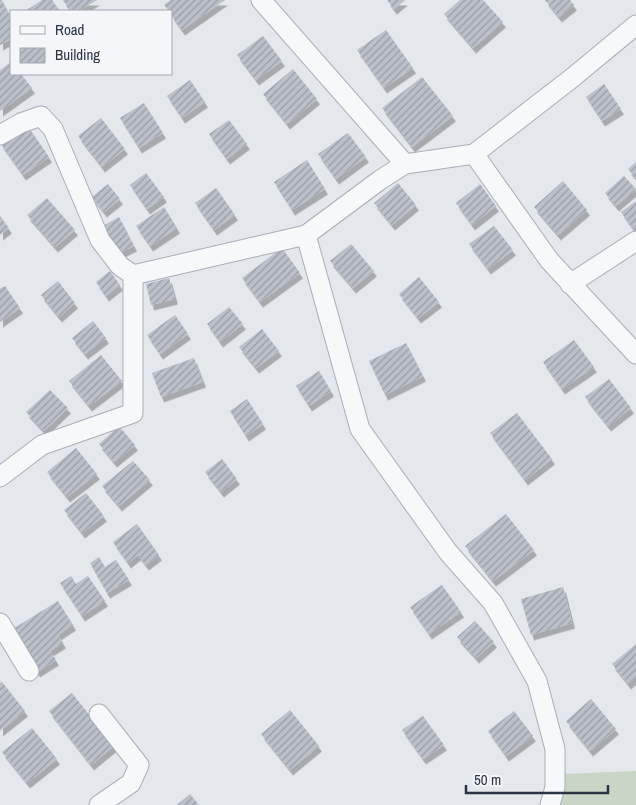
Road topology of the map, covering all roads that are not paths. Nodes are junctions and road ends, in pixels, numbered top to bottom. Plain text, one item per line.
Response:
1 (267, 2) edge
2 (636, 25) edge
3 (0, 135) edge
4 (474, 154) junction
5 (405, 164) junction
6 (306, 235) junction
7 (636, 241) edge
8 (134, 275) junction
9 (570, 284) junction
10 (636, 354) edge
11 (0, 477) edge
12 (0, 623) edge
13 (29, 671) dead end
14 (99, 714) dead end
15 (99, 805) edge
16 (550, 805) edge

1 - 5 street
2 - 4 street
3 - 8 street
4 - 5 street
4 - 9 street
5 - 6 street
6 - 8 street
6 - 16 street
7 - 9 street
8 - 11 street
9 - 10 street
12 - 13 street
14 - 15 street

